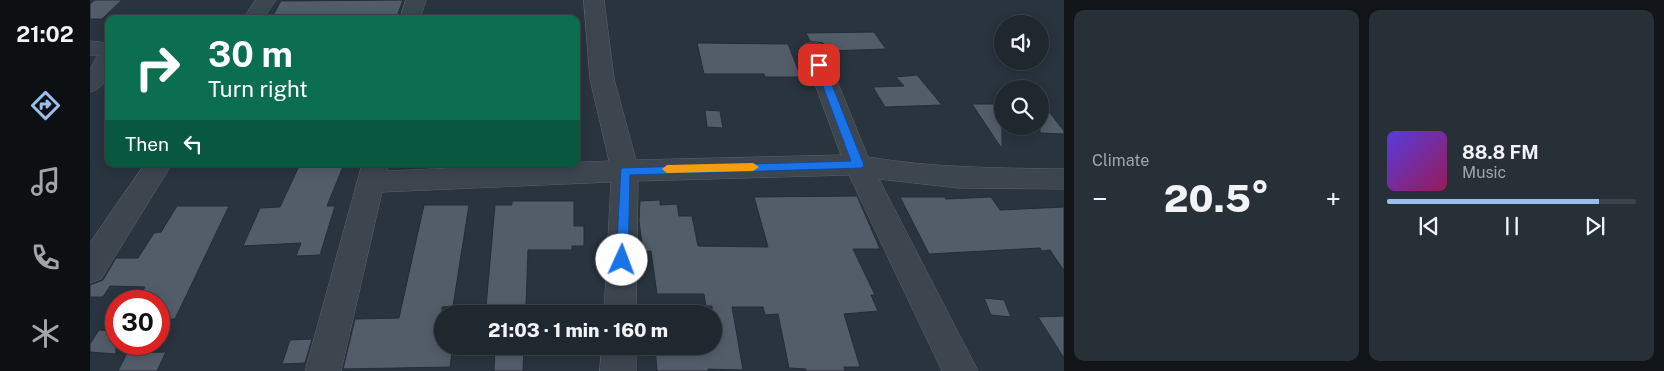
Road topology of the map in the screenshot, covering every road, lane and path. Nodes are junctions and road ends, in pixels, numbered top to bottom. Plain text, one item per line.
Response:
1 (266, 0) edge
2 (416, 0) edge
3 (594, 0) edge
4 (256, 15) edge
5 (411, 15) edge
6 (90, 48) edge
7 (105, 49) edge
8 (813, 49) dead end
9 (105, 67) edge
10 (90, 84) edge
11 (858, 165) junction
12 (156, 167) edge
13 (625, 171) junction
14 (373, 173) edge
15 (1064, 179) edge
16 (90, 269) edge
17 (620, 305) edge
18 (619, 355) edge
19 (323, 371) edge
20 (618, 371) edge
21 (960, 371) edge

1 - 4 street
2 - 5 street
3 - 13 street
6 - 7 street
8 - 11 street
9 - 10 street
11 - 13 street
11 - 15 street
11 - 21 street
12 - 16 street
13 - 14 street
13 - 17 street
14 - 19 street
18 - 20 street

